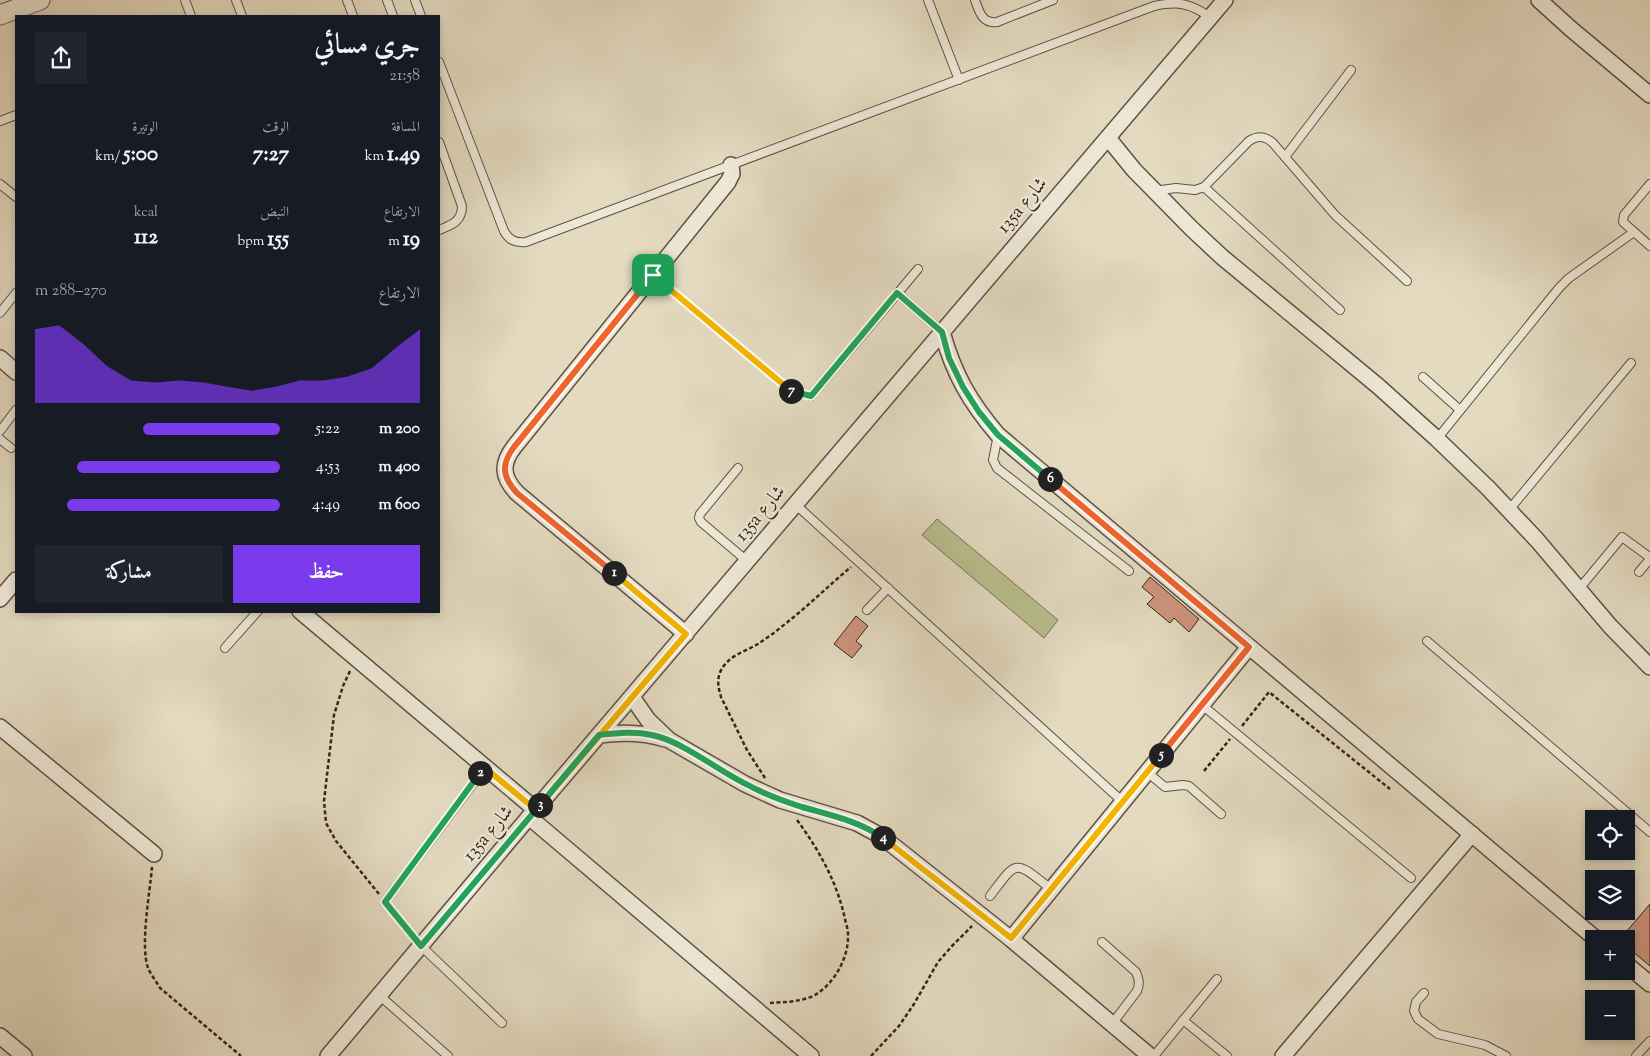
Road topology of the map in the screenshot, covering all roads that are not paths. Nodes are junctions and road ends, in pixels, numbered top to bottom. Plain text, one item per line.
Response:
1 (40, 0) edge
2 (185, 0) edge
3 (236, 0) edge
4 (347, 0) edge
5 (387, 0) edge
6 (415, 0) edge
7 (928, 0) edge
8 (975, 0) edge
9 (1053, 0) edge
10 (1226, 0) edge
11 (1538, 0) edge
12 (10, 14) edge
13 (191, 15) edge
14 (242, 15) edge
15 (353, 15) edge
16 (393, 15) edge
17 (421, 15) edge
18 (1210, 18) junction
19 (440, 65) edge
20 (1351, 70) dead end
21 (959, 80) junction
22 (1650, 94) edge
23 (15, 115) edge
24 (0, 121) edge
25 (1108, 138) junction
26 (440, 145) edge
27 (1285, 157) junction
28 (730, 165) junction
29 (0, 184) edge
30 (1650, 184) edge
31 (1204, 188) junction
32 (1154, 191) junction
33 (15, 196) edge
34 (440, 230) edge
35 (1634, 232) junction
36 (1650, 246) edge
37 (918, 269) dead end
38 (1407, 281) dead end
39 (897, 293) junction
40 (15, 294) edge
41 (1340, 310) dead end
42 (0, 313) edge
43 (942, 332) junction
44 (0, 358) edge
45 (1631, 363) dead end
46 (15, 371) edge
47 (1423, 377) dead end
48 (811, 396) road end
49 (1460, 410) junction
50 (15, 411) edge
51 (0, 431) edge
52 (998, 435) junction
53 (1437, 439) junction
54 (0, 440) edge
55 (11, 448) dead end
56 (738, 468) dead end
57 (796, 504) junction
58 (1508, 510) junction
59 (747, 561) junction
60 (1129, 571) dead end
61 (1639, 572) dead end
62 (15, 581) edge
63 (888, 588) junction
64 (1579, 589) junction
65 (0, 599) edge
66 (867, 610) dead end
67 (256, 613) edge
68 (309, 614) edge
69 (686, 634) junction
70 (1427, 641) dead end
71 (1249, 647) junction
72 (225, 648) dead end
73 (1648, 660) edge
74 (632, 697) junction
75 (1202, 705) junction
76 (0, 727) edge
77 (599, 735) junction
78 (669, 740) junction
79 (484, 767) junction
80 (1147, 772) junction
81 (1123, 802) junction
82 (532, 814) junction
83 (1221, 814) dead end
84 (1650, 832) edge
85 (1472, 834) junction
86 (154, 854) road end
87 (1411, 878) dead end
88 (1051, 889) junction
89 (990, 896) dead end
90 (385, 902) road end
91 (1585, 930) edge
92 (1011, 938) junction
93 (1102, 942) dead end
94 (421, 946) junction
95 (1635, 972) edge
96 (1217, 979) dead end
97 (1650, 984) edge
98 (1424, 993) dead end
99 (379, 995) junction
100 (1183, 1020) junction
101 (502, 1023) dead end
102 (1112, 1024) junction
103 (0, 1036) edge
104 (1650, 1041) edge
105 (20, 1055) edge
106 (328, 1056) edge
107 (448, 1056) edge
108 (811, 1056) edge
109 (1150, 1056) edge
110 (1154, 1056) edge
111 (1227, 1056) edge
112 (1283, 1056) edge
113 (1506, 1056) edge
114 (1636, 1056) edge

1 - 12 street
2 - 13 lane
3 - 14 lane
4 - 15 lane
5 - 16 lane
6 - 17 lane
7 - 21 lane
8 - 9 lane
10 - 18 street, 135a شارع
11 - 22 street
18 - 21 lane
18 - 25 street, 135a شارع
19 - 28 lane
20 - 27 lane
21 - 28 lane
23 - 24 lane
25 - 32 street
25 - 43 street, 135a شارع
26 - 34 lane
27 - 31 lane
27 - 38 lane
28 - 69 street
29 - 33 lane
30 - 35 lane
31 - 32 lane
31 - 41 lane
32 - 53 street
35 - 36 lane
35 - 49 lane
37 - 39 lane
39 - 43 lane
39 - 48 lane
40 - 42 lane
43 - 52 street
43 - 57 street, 135a شارع
44 - 46 street
45 - 58 lane
47 - 49 lane
49 - 53 lane
50 - 51 lane
52 - 60 lane
52 - 71 street
53 - 58 street
54 - 55 lane
56 - 59 lane
57 - 59 street, 135a شارع
57 - 63 lane
58 - 64 street
59 - 69 street, 135a شارع
61 - 64 lane
62 - 65 street
63 - 66 lane
63 - 81 lane
64 - 73 street
67 - 72 lane
68 - 79 street
69 - 74 street, 135a شارع
70 - 84 lane
71 - 75 street
71 - 85 street
74 - 77 street, 135a شارع
74 - 78 street
75 - 80 street
75 - 87 lane
76 - 86 street
77 - 78 street
77 - 82 street, 135a شارع
78 - 92 street
79 - 82 street
79 - 90 lane
80 - 81 street
80 - 83 lane
81 - 88 street
82 - 94 street, 135a شارع
82 - 108 street
85 - 91 street
85 - 112 street
88 - 89 lane
88 - 92 street
92 - 102 street
93 - 102 lane
94 - 99 street, 135a شارع
94 - 101 lane
95 - 97 street
96 - 100 lane
98 - 113 lane
99 - 106 street, 135a شارع
99 - 107 lane
100 - 110 lane
100 - 111 lane
102 - 109 street
103 - 105 street
104 - 114 lane

